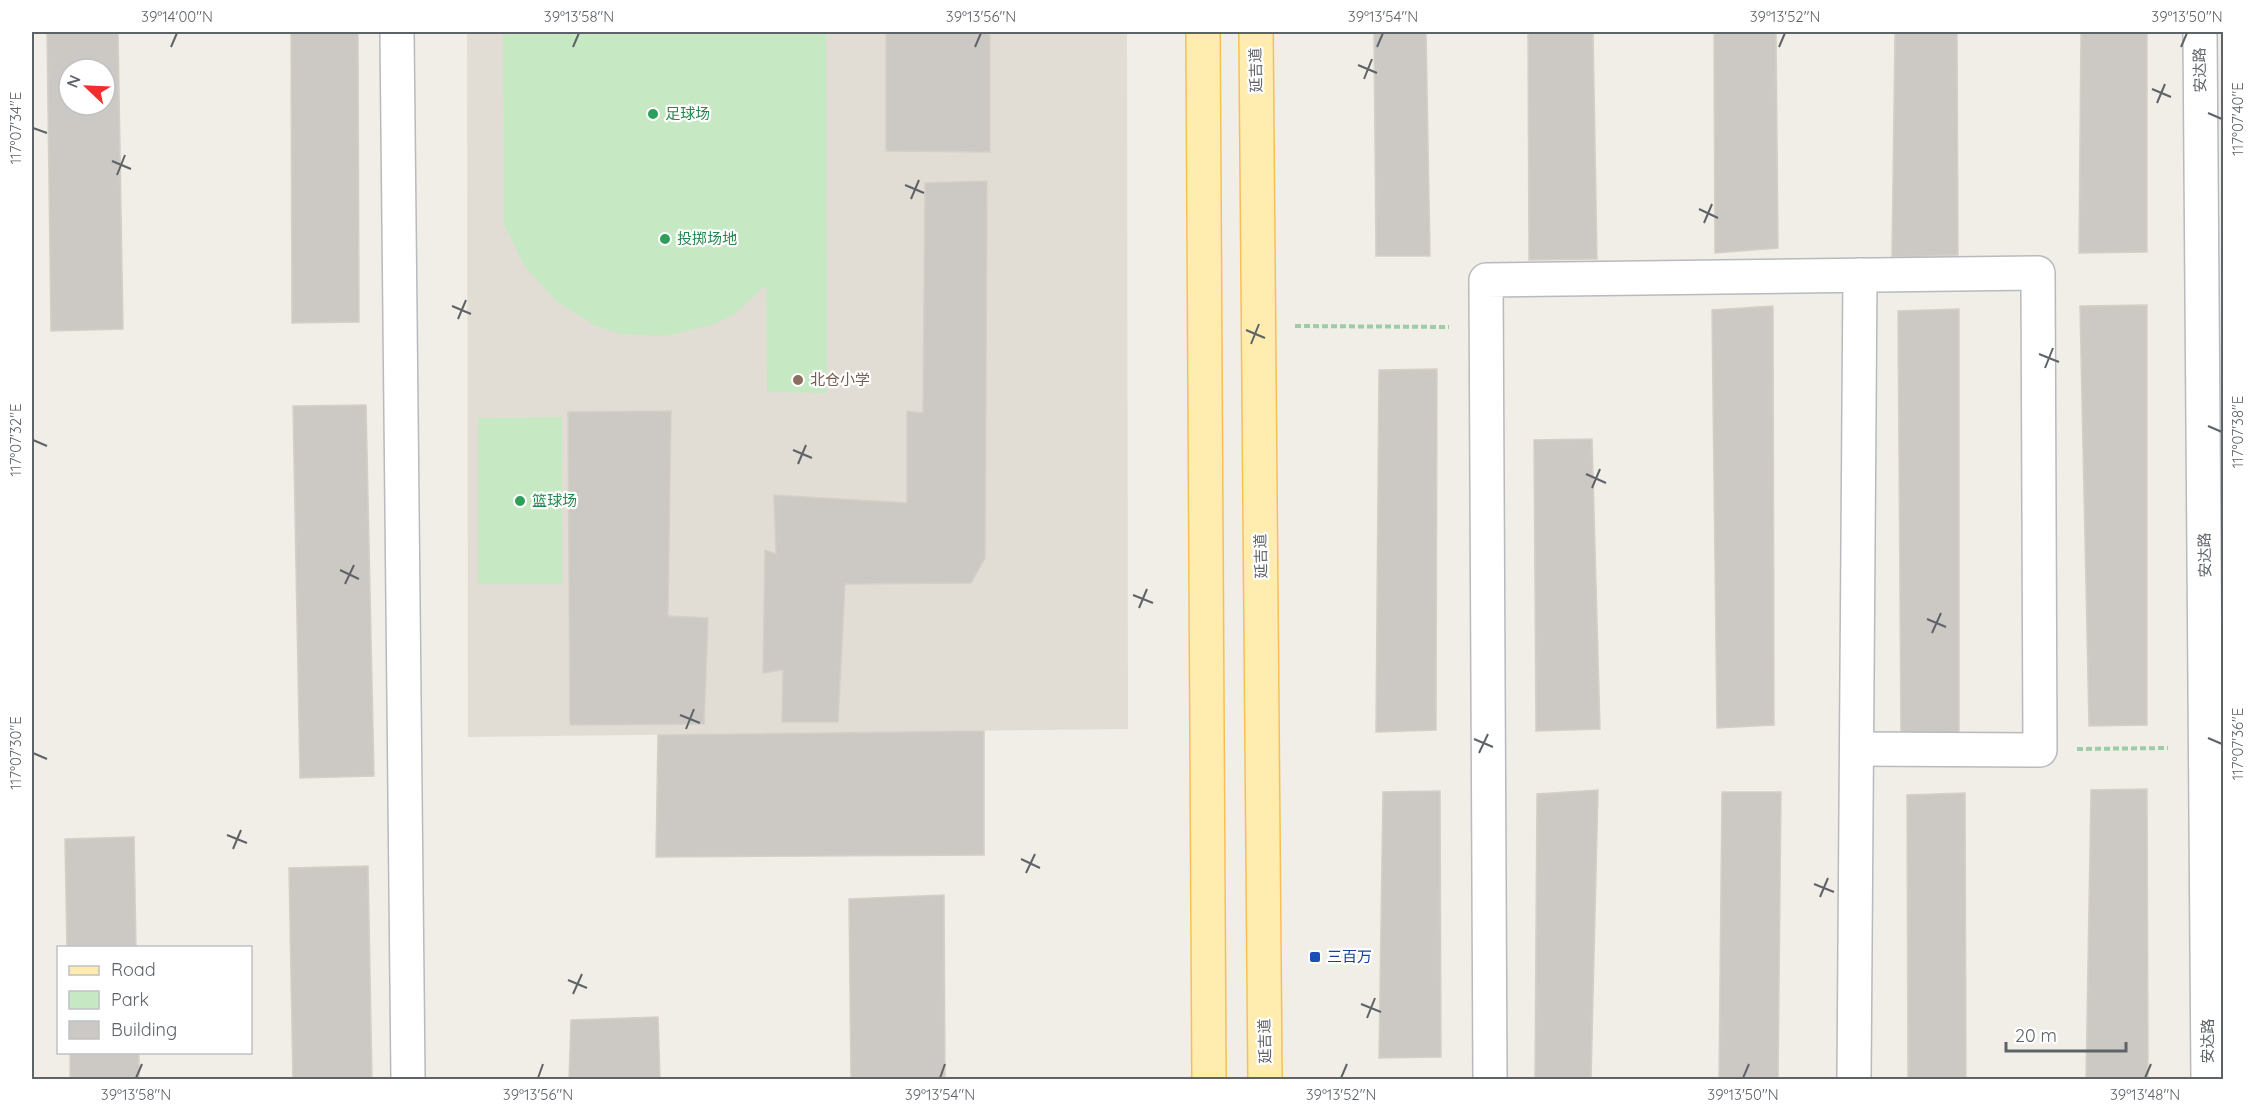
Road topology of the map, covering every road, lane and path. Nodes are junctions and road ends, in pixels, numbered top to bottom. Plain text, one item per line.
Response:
1 (398, 32) edge
2 (1203, 32) edge
3 (1256, 32) edge
4 (2200, 32) edge
5 (2221, 32) edge
6 (2223, 214) edge
7 (1860, 275) junction
8 (1258, 326) junction
9 (1486, 327) junction
10 (2214, 628) edge
11 (2205, 747) junction
12 (1857, 749) junction
13 (2040, 750) junction
14 (408, 1080) edge
15 (1209, 1080) edge
16 (1265, 1080) edge
17 (1490, 1080) edge
18 (1854, 1080) edge
19 (2208, 1080) edge

1 - 14 street
2 - 15 main road
3 - 8 main road, 延吉道
4 - 10 street, 安达路
5 - 6 street, 安达路
7 - 9 street
7 - 12 street
7 - 13 street
8 - 9 path
8 - 16 main road, 延吉道
9 - 17 street
10 - 11 street, 安达路
11 - 13 path
11 - 19 street, 安达路
12 - 13 street
12 - 18 street

